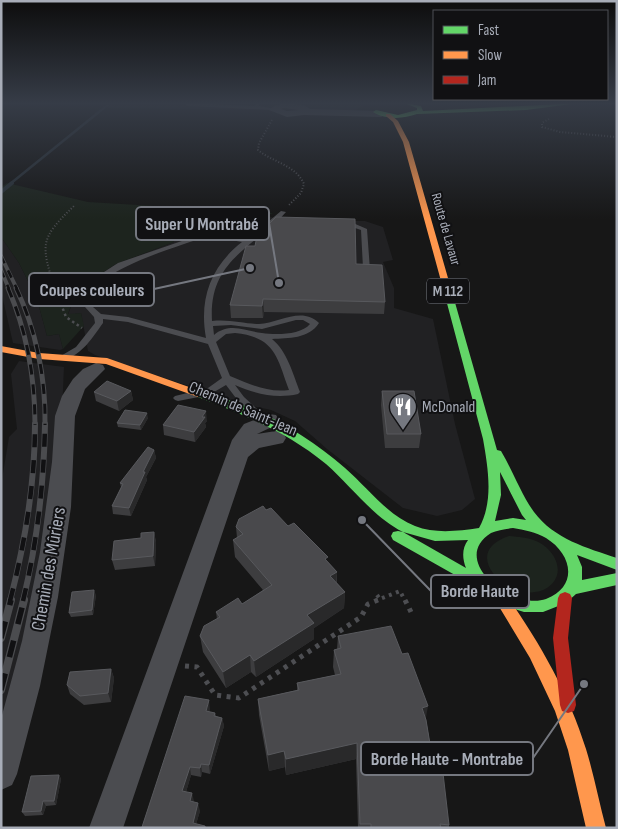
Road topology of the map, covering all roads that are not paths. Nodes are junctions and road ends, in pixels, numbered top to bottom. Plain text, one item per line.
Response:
1 (406, 142) edge
2 (283, 212) road end
3 (271, 224) junction
4 (280, 224) edge
5 (335, 225) edge
6 (207, 234) junction
7 (248, 241) junction
8 (367, 268) edge
9 (98, 316) junction
10 (207, 324) junction
11 (258, 336) junction
12 (210, 342) junction
13 (1, 349) edge
14 (46, 356) junction
15 (86, 361) junction
16 (227, 378) junction
17 (198, 394) junction
18 (178, 398) junction
19 (202, 408) edge
20 (269, 433) junction
21 (489, 440) junction
22 (483, 530) junction
23 (542, 530) junction
24 (564, 545) junction
25 (617, 564) edge
26 (617, 579) edge
27 (478, 582) junction
28 (574, 588) junction
29 (565, 598) junction
30 (502, 600) junction
31 (568, 726) junction
32 (1, 774) edge
33 (106, 828) edge
34 (596, 828) edge

1 - 21 main road, Route de Lavaur / M 112
2 - 3 lane
3 - 4 lane
3 - 6 lane
3 - 7 lane
5 - 8 lane
6 - 7 lane
6 - 9 lane
7 - 10 lane
9 - 12 lane
9 - 15 lane
10 - 11 lane
10 - 12 lane
11 - 12 lane
11 - 16 lane
12 - 16 lane
13 - 14 main road, Chemin de Saint-Jean
14 - 15 main road, Chemin de Saint-Jean
14 - 15 main road, Chemin de Saint-Jean
15 - 17 main road, Chemin de Saint-Jean
15 - 18 main road, Chemin de Saint-Jean
15 - 32 street, Chemin des Mûriers
16 - 17 lane
16 - 20 lane
17 - 18 lane
17 - 20 main road, Chemin de Saint-Jean
18 - 19 main road, Chemin de Saint-Jean
20 - 22 main road, Chemin de Saint-Jean
20 - 27 main road, Chemin de Saint-Jean
20 - 33 street
21 - 22 main road, Route de Lavaur / M 112
21 - 23 main road, Route de Lavaur / M 112
22 - 23 main road
22 - 27 main road
23 - 24 main road
24 - 25 main road
24 - 28 main road
26 - 28 main road
27 - 30 main road
28 - 29 main road
29 - 30 main road
29 - 31 main road
30 - 31 main road
31 - 34 main road

